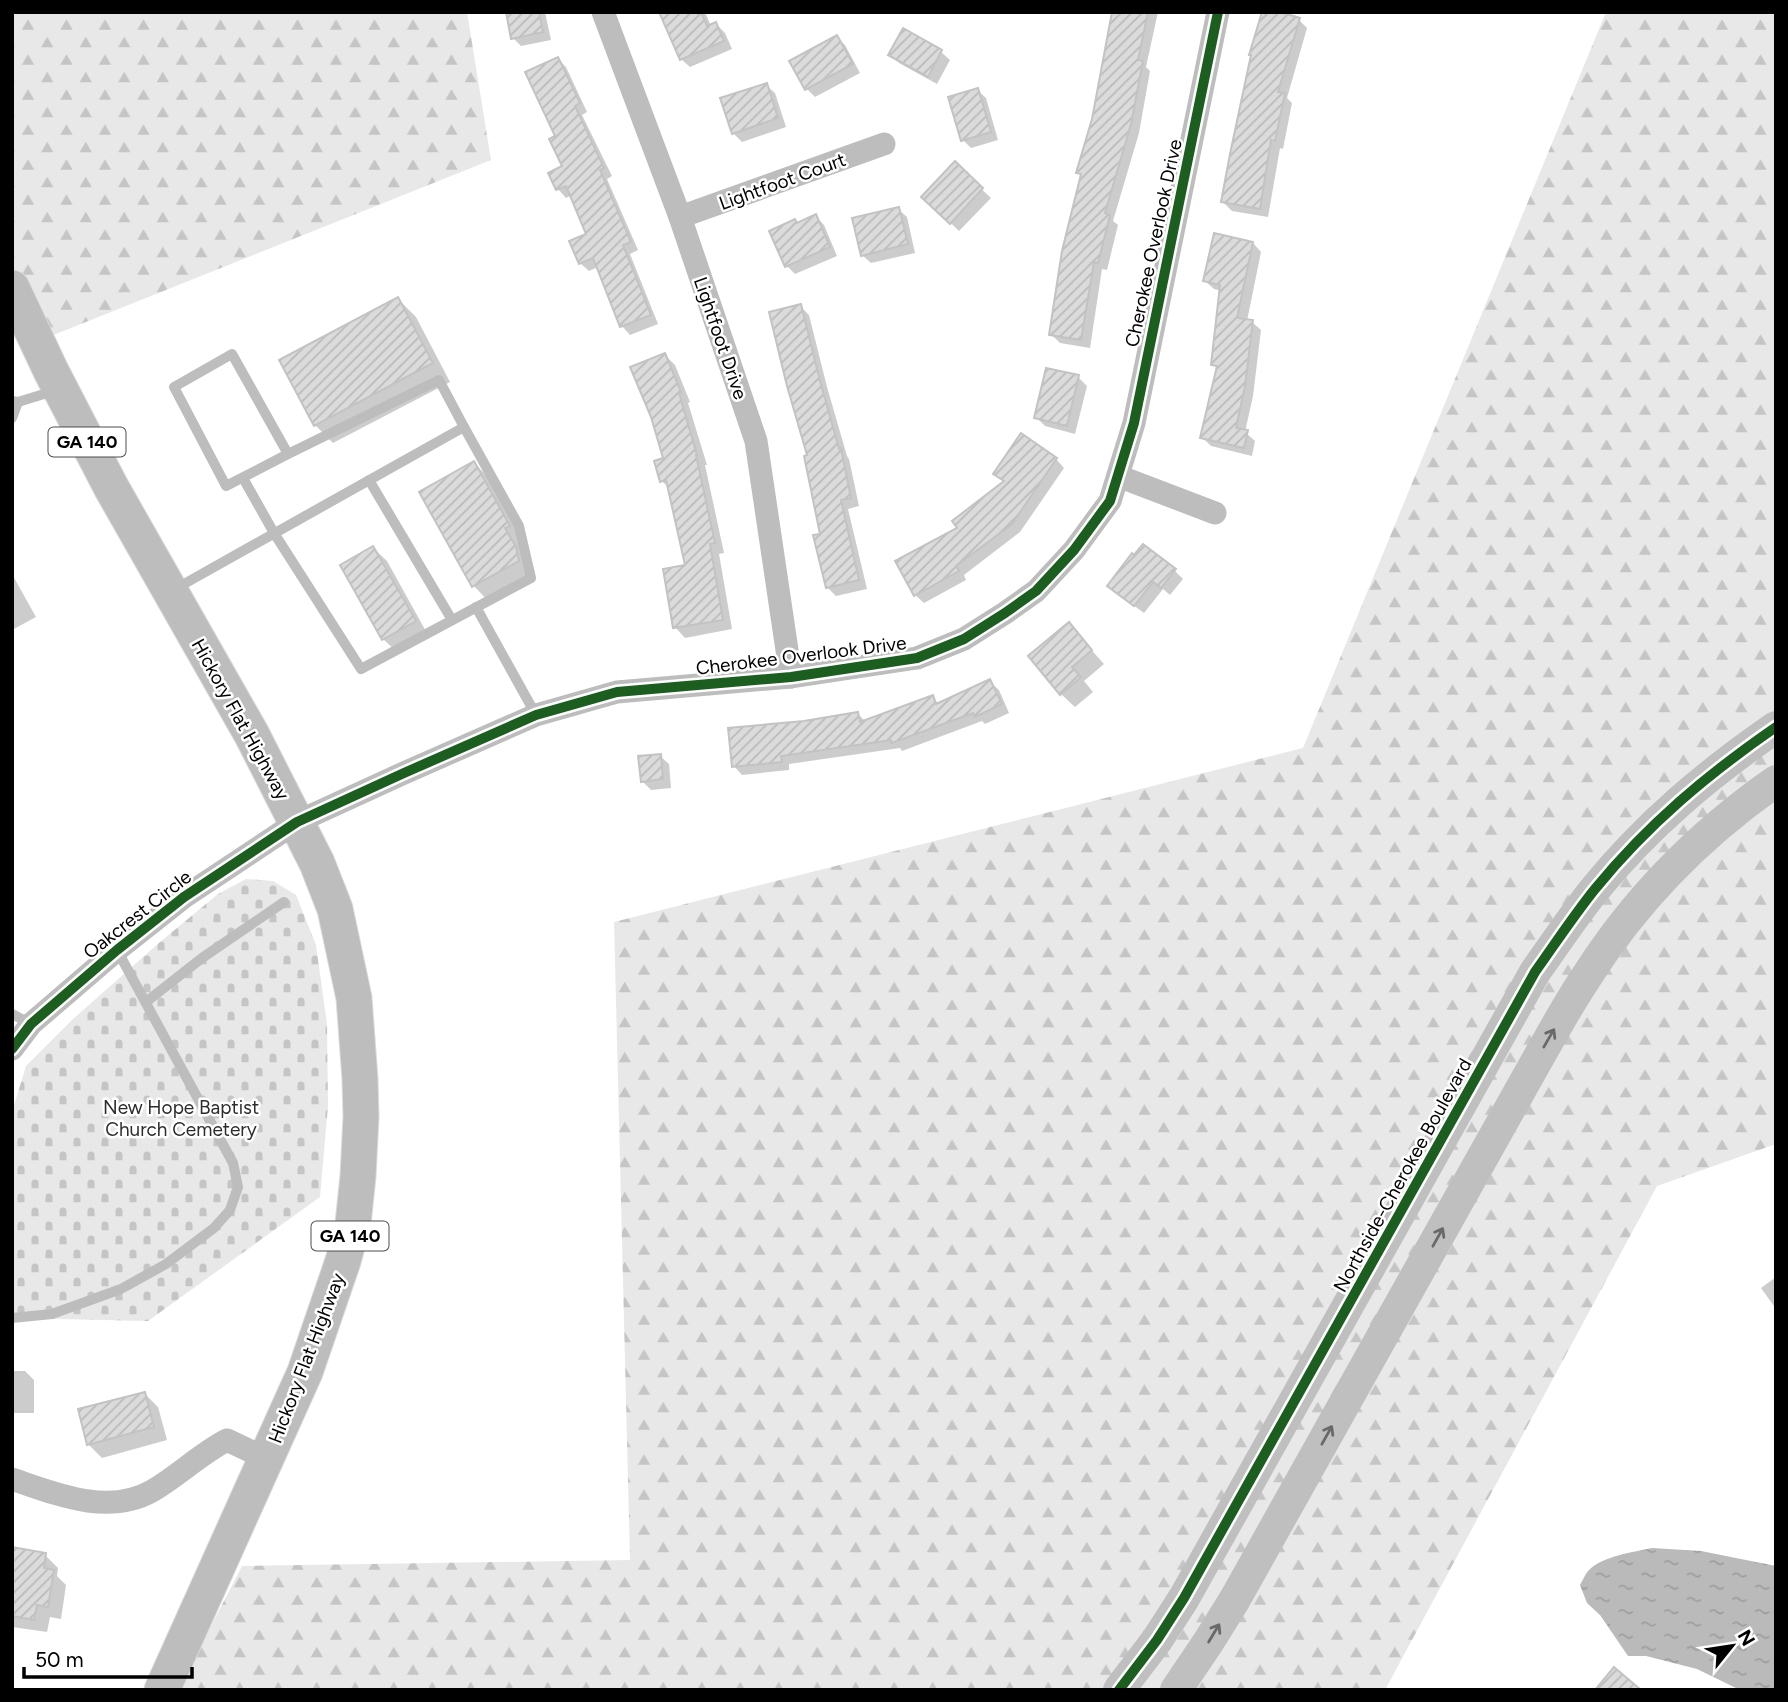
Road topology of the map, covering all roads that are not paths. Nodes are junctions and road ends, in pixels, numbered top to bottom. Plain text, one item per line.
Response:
1 (603, 12) edge
2 (1217, 12) edge
3 (884, 144) dead end
4 (680, 217) junction
5 (12, 288) edge
6 (60, 389) junction
7 (15, 402) edge
8 (12, 418) edge
9 (464, 427) junction
10 (288, 454) junction
11 (1118, 476) junction
12 (243, 478) junction
13 (369, 480) junction
14 (1215, 513) dead end
15 (274, 533) junction
16 (170, 592) junction
17 (476, 607) junction
18 (452, 620) junction
19 (791, 677) junction
20 (536, 715) junction
21 (1776, 727) edge
22 (1776, 781) edge
23 (297, 822) junction
24 (284, 902) dead end
25 (117, 950) junction
26 (146, 1002) junction
27 (22, 1019) edge
28 (12, 1049) edge
29 (12, 1318) edge
30 (267, 1459) junction
31 (12, 1479) edge
32 (162, 1690) edge
33 (1119, 1690) edge
34 (1176, 1690) edge

1 - 4 street, Lightfoot Drive
2 - 11 street, Cherokee Overlook Drive
3 - 4 street, Lightfoot Court
4 - 19 street, Lightfoot Drive
5 - 6 main road, Hickory Flat Highway / GA 140
6 - 7 lane
6 - 16 main road, Hickory Flat Highway / GA 140
7 - 8 lane
9 - 10 lane
9 - 13 lane
9 - 17 lane
10 - 12 lane
10 - 12 lane
11 - 14 street
11 - 19 street, Cherokee Overlook Drive
12 - 15 lane
13 - 15 lane
13 - 18 lane
15 - 16 lane
15 - 18 lane
16 - 23 main road, Hickory Flat Highway / GA 140
17 - 18 lane
17 - 20 lane
19 - 20 street, Cherokee Overlook Drive
20 - 23 street, Cherokee Overlook Drive
21 - 33 street, Northside-Cherokee Boulevard
34 -> 22 street
23 - 25 street, Oakcrest Circle
23 - 30 main road, Hickory Flat Highway / GA 140
24 - 26 lane
25 - 26 lane
25 - 27 street, Oakcrest Circle
26 - 29 lane
27 - 28 street, Oakcrest Circle
30 - 31 street
30 - 32 main road, Hickory Flat Highway / GA 140

